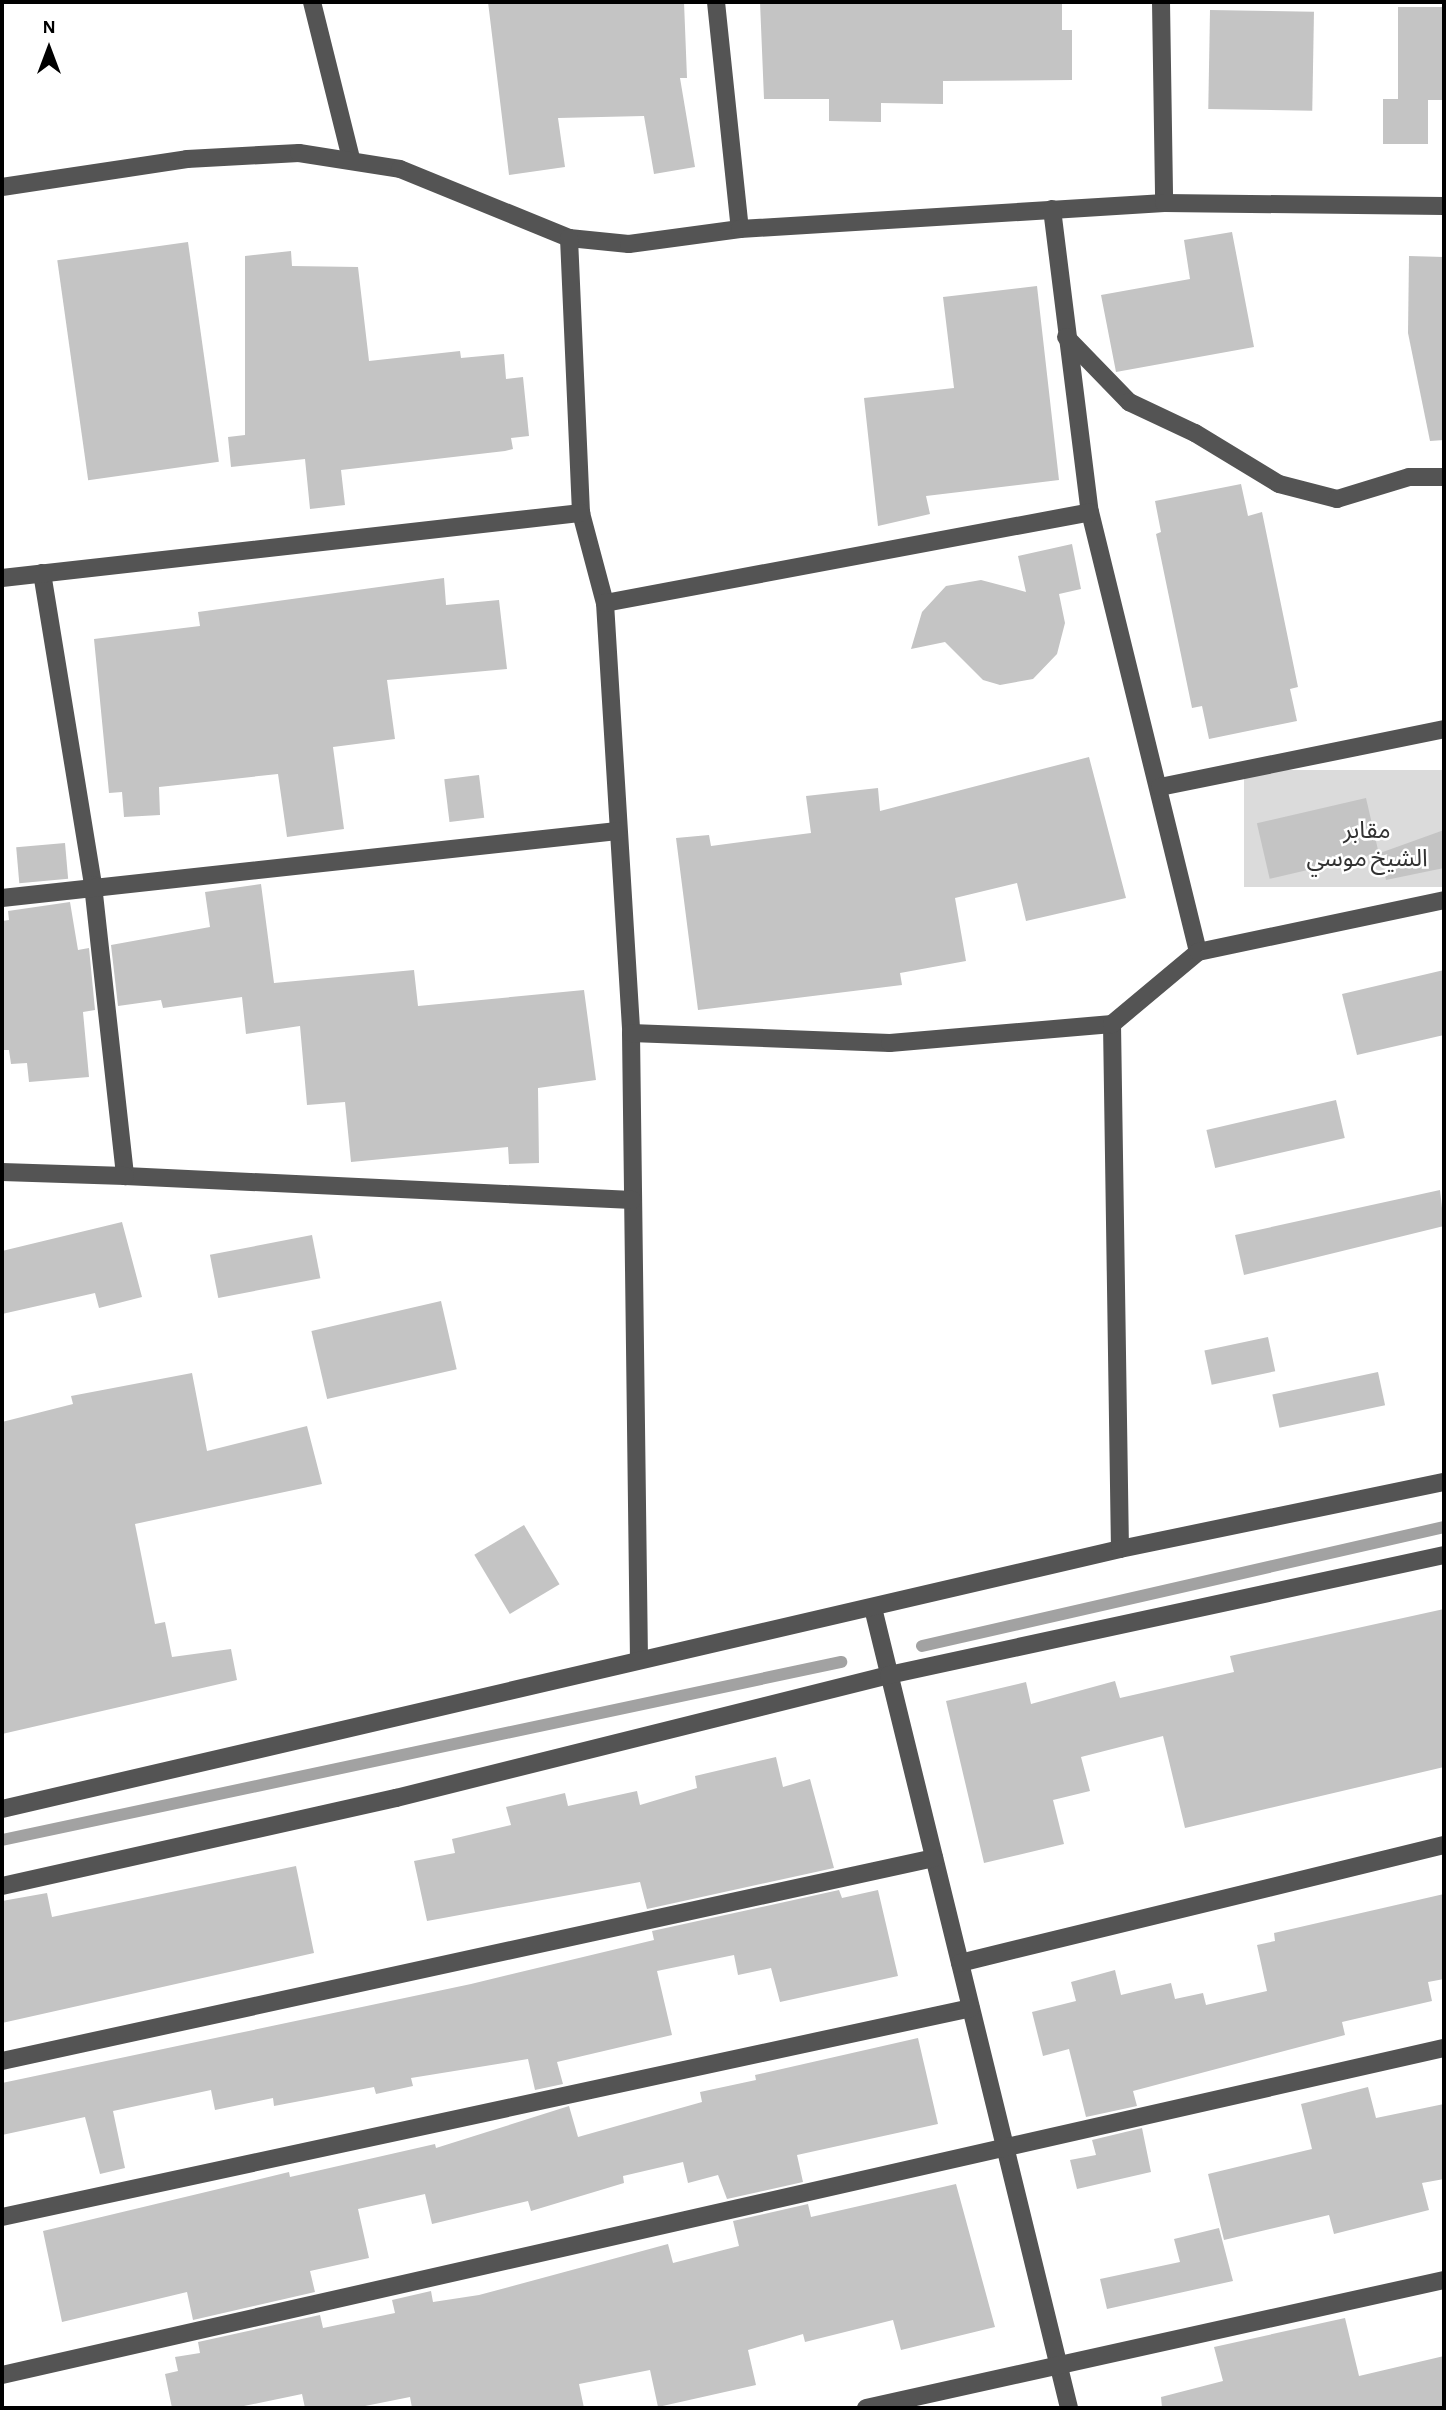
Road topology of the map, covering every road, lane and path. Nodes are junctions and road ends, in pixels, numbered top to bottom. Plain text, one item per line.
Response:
1 (313, 2) edge
2 (716, 2) edge
3 (1161, 2) edge
4 (351, 158) junction
5 (2, 187) edge
6 (1164, 203) junction
7 (1444, 206) edge
8 (1052, 209) junction
9 (740, 229) junction
10 (569, 238) junction
11 (1066, 337) junction
12 (1444, 477) edge
13 (1090, 512) junction
14 (581, 513) junction
15 (42, 573) junction
16 (2, 579) edge
17 (605, 603) junction
18 (1444, 729) edge
19 (1160, 787) junction
20 (617, 831) junction
21 (93, 885) junction
22 (2, 898) edge
23 (1444, 900) edge
24 (1198, 952) junction
25 (1112, 1024) junction
26 (631, 1033) junction
27 (2, 1172) edge
28 (125, 1176) junction
29 (632, 1200) junction
30 (1444, 1482) edge
31 (1120, 1549) junction
32 (1444, 1555) edge
33 (873, 1608) junction
34 (639, 1659) junction
35 (889, 1675) junction
36 (2, 1810) edge
37 (1444, 1845) edge
38 (934, 1858) junction
39 (2, 1886) edge
40 (960, 1963) junction
41 (971, 2008) junction
42 (1444, 2048) edge
43 (2, 2061) edge
44 (1005, 2147) junction
45 (2, 2217) edge
46 (1444, 2280) edge
47 (1059, 2368) junction
48 (2, 2375) edge
49 (866, 2408) edge
50 (1069, 2408) edge

1 - 4 street
2 - 9 street
3 - 6 street
4 - 5 street
4 - 10 street
6 - 7 street
6 - 8 street
8 - 9 street
8 - 11 street
9 - 10 street
10 - 14 street
11 - 12 street
11 - 13 street
13 - 17 street
13 - 19 street
14 - 15 street
14 - 17 street
15 - 16 street
15 - 21 street
17 - 20 street
18 - 19 street
19 - 24 street
20 - 21 street
20 - 26 street
21 - 22 street
21 - 28 street
23 - 24 street
24 - 25 street
25 - 26 street
25 - 31 street
26 - 29 street
27 - 28 street
28 - 29 street
29 - 34 street
30 - 31 street
31 - 33 street
32 - 35 street
33 - 34 street
33 - 35 street
34 - 36 street
35 - 38 street
35 - 39 street
37 - 40 street
38 - 40 street
38 - 43 street
40 - 41 street
41 - 44 street
41 - 45 street
42 - 44 street
44 - 47 street
44 - 48 street
46 - 47 street
47 - 49 street
47 - 50 street

